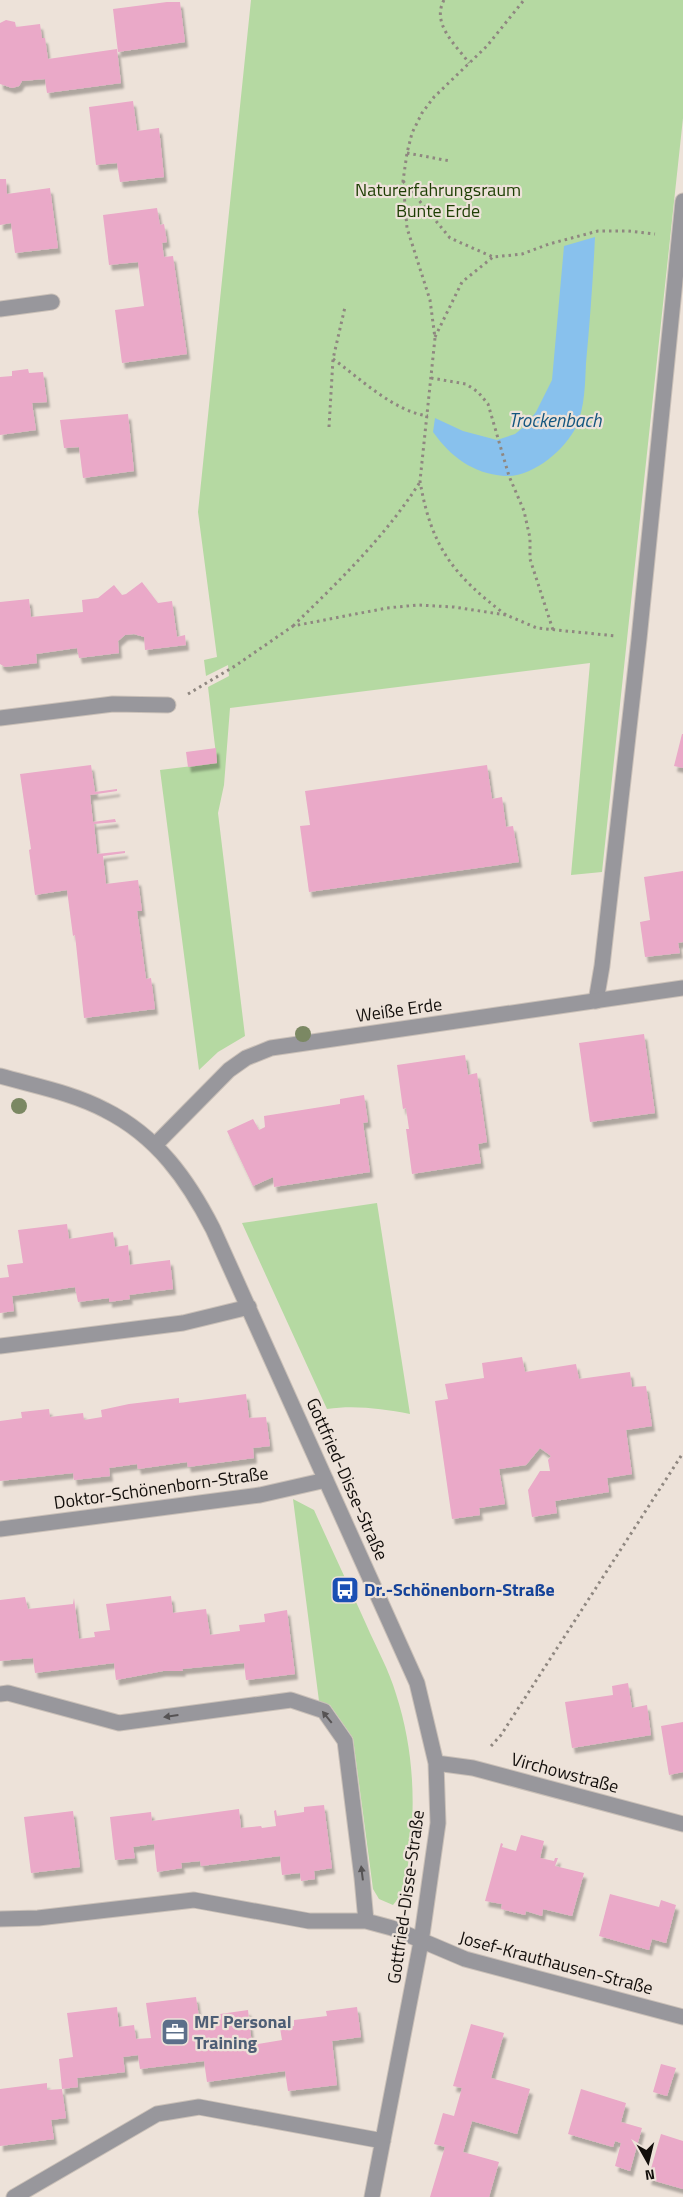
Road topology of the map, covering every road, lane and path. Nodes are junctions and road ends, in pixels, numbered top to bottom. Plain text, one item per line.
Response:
1 (444, 0) edge
2 (524, 0) edge
3 (470, 63) junction
4 (407, 153) junction
5 (450, 161) dead end
6 (402, 181) junction
7 (683, 201) edge
8 (679, 242) junction
9 (494, 257) junction
10 (52, 302) dead end
11 (345, 307) dead end
12 (0, 309) edge
13 (435, 338) junction
14 (333, 359) junction
15 (431, 378) junction
16 (428, 416) junction
17 (329, 427) dead end
18 (420, 481) junction
19 (506, 616) junction
20 (293, 626) junction
21 (553, 630) junction
22 (639, 639) junction
23 (168, 705) joint
24 (0, 718) edge
25 (683, 988) edge
26 (596, 1001) junction
27 (0, 1076) edge
28 (155, 1145) junction
29 (249, 1307) junction
30 (0, 1346) edge
31 (683, 1453) edge
32 (326, 1480) junction
33 (0, 1528) edge
34 (0, 1694) edge
35 (436, 1763) junction
36 (473, 1768) junction
37 (683, 1824) edge
38 (0, 1919) edge
39 (366, 1921) junction
40 (421, 1942) junction
41 (683, 2017) edge
42 (383, 2141) junction
43 (14, 2197) edge
44 (372, 2197) edge

1 - 3 path
2 - 3 path
3 - 4 path
4 - 5 path
4 - 6 path
6 - 9 path
6 - 13 path
7 - 8 street
8 - 9 path
8 - 22 street
9 - 13 path
10 - 12 street
11 - 14 path
13 - 15 path
14 - 16 path
14 - 17 path
15 - 16 path
15 - 21 path
16 - 18 path
18 - 19 path
18 - 20 path
19 - 20 path
19 - 21 path
20 - 23 path
21 - 22 path
22 - 26 street
23 - 24 street
25 - 26 street, Weiße Erde
26 - 28 street, Weiße Erde
27 - 28 street, Gottfried-Disse-Straße
28 - 29 street, Gottfried-Disse-Straße
29 - 30 street
29 - 32 street, Gottfried-Disse-Straße
31 - 36 path
32 - 33 street, Doktor-Schönenborn-Straße
32 - 35 street, Gottfried-Disse-Straße
39 -> 34 street
35 - 36 street, Virchowstraße
35 - 40 street, Gottfried-Disse-Straße
36 - 37 street, Virchowstraße
38 - 39 street
39 - 40 street
40 - 41 street, Josef-Krauthausen-Straße
40 - 42 street, Gottfried-Disse-Straße
42 - 43 street
42 - 44 street, Gottfried-Disse-Straße

